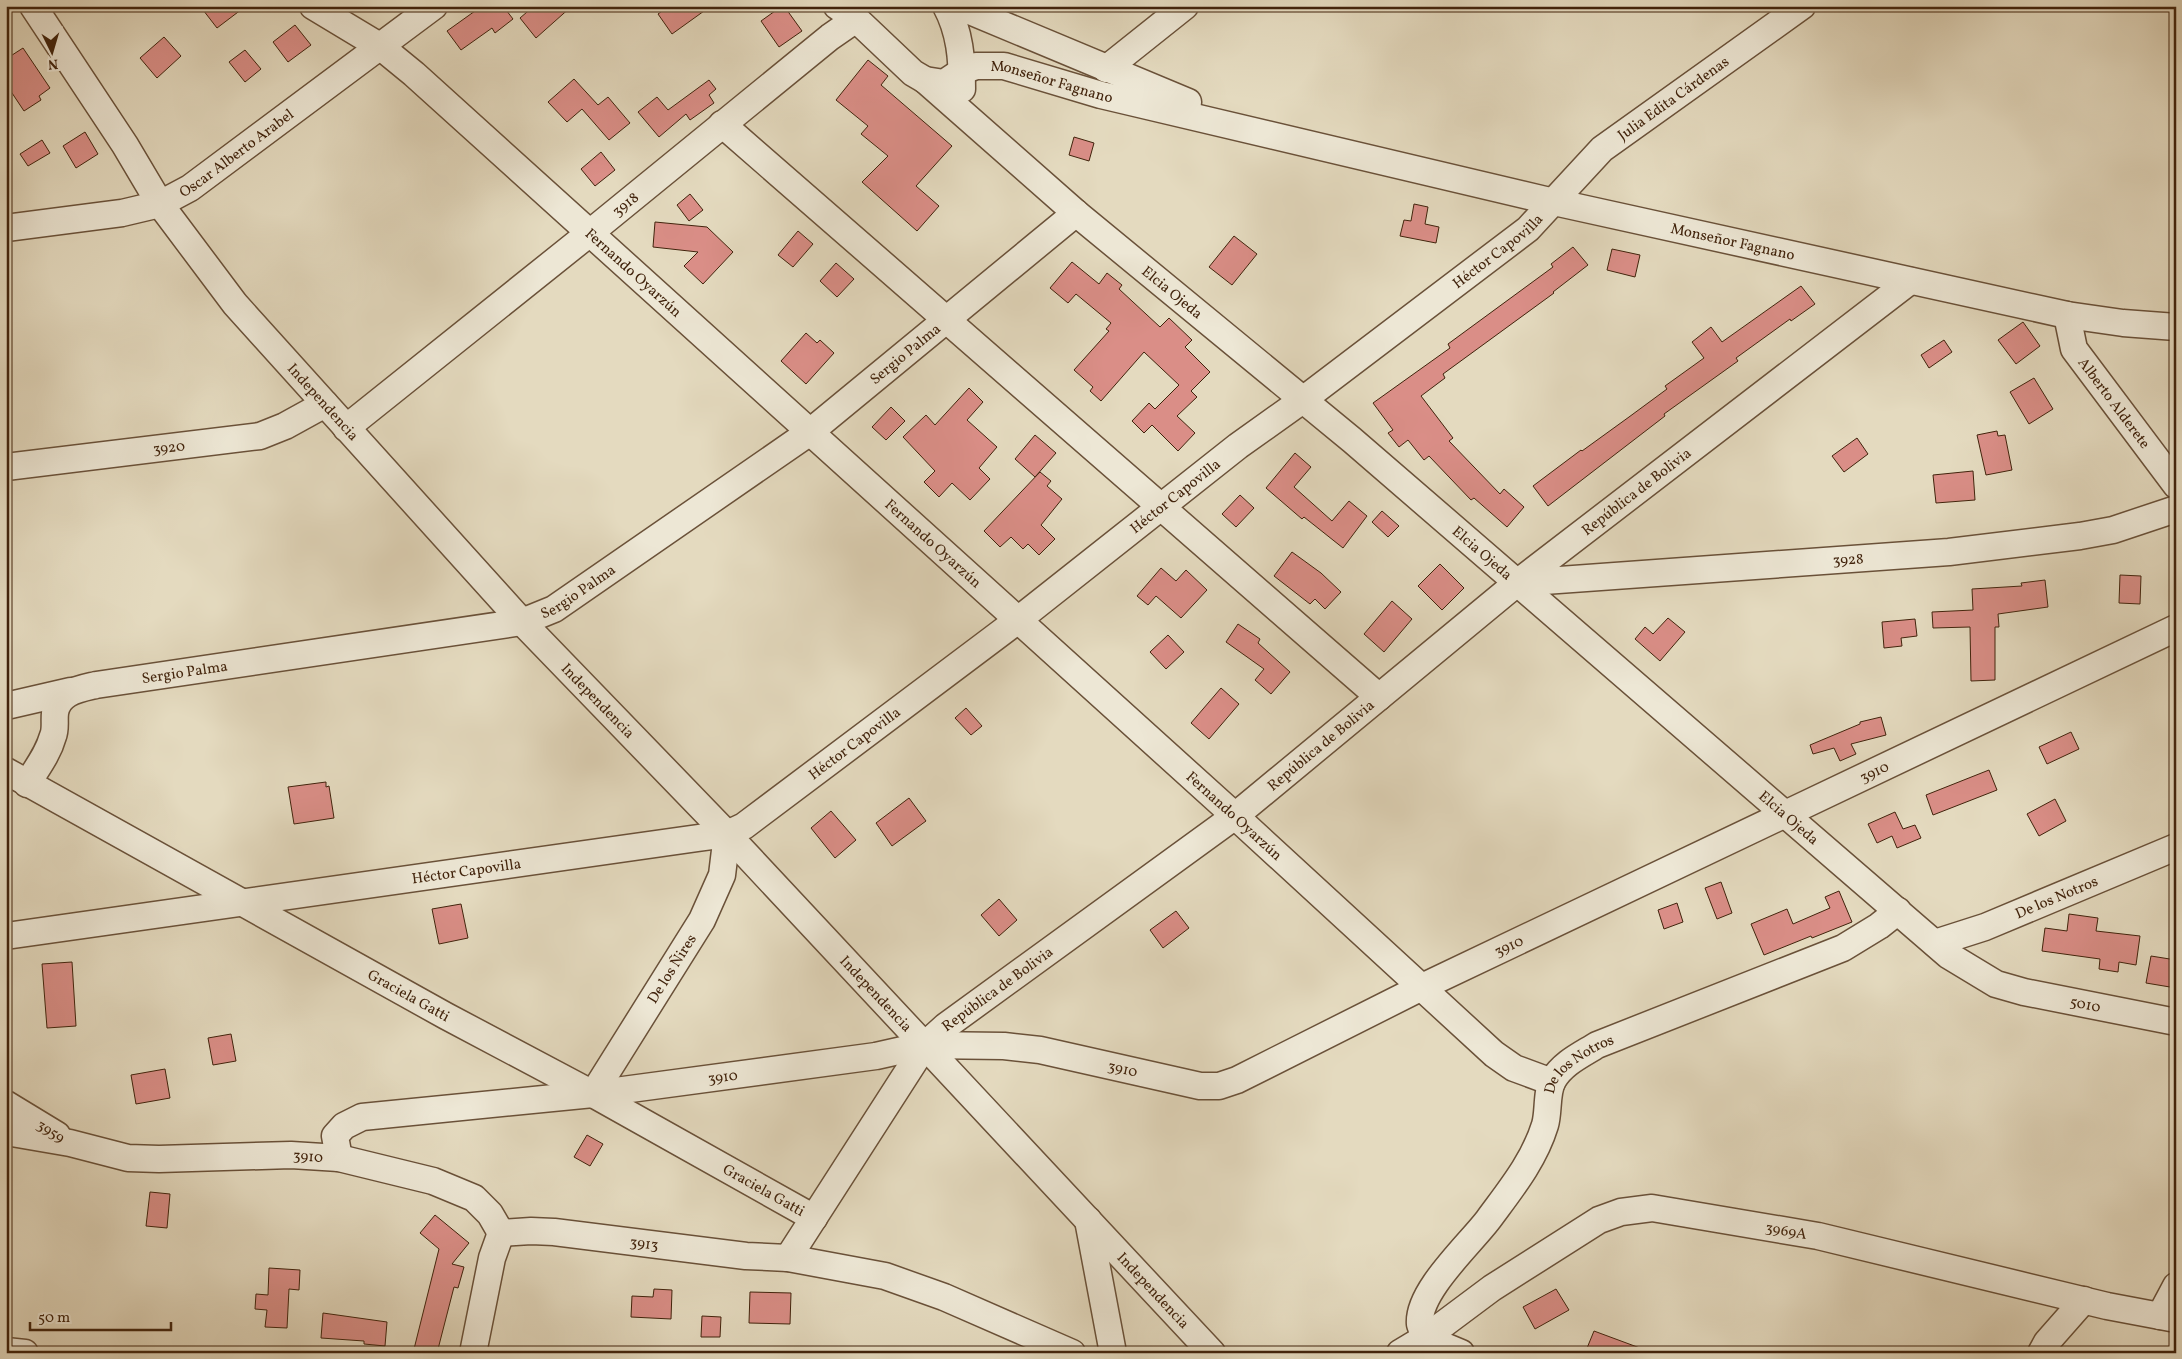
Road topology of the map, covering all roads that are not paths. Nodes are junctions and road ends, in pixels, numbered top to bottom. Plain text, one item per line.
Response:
1 (33, 6) edge
2 (313, 6) edge
3 (434, 6) edge
4 (946, 6) edge
5 (958, 6) edge
6 (1185, 6) edge
7 (1802, 6) edge
8 (846, 12) edge
9 (381, 47) junction
10 (1106, 69) junction
11 (962, 71) junction
12 (925, 80) junction
13 (970, 121) junction
14 (722, 124) junction
15 (1292, 140) junction
16 (1554, 202) junction
17 (160, 204) junction
18 (1076, 213) junction
19 (6, 228) edge
20 (591, 232) junction
21 (1910, 281) junction
22 (2066, 315) junction
23 (947, 320) junction
24 (2176, 327) edge
25 (1304, 399) junction
26 (324, 404) junction
27 (346, 428) junction
28 (810, 432) junction
29 (6, 467) edge
30 (2176, 485) edge
31 (1161, 507) junction
32 (2176, 509) edge
33 (1517, 583) junction
34 (1018, 620) junction
35 (522, 622) junction
36 (2176, 628) edge
37 (71, 691) junction
38 (1379, 697) junction
39 (6, 706) edge
40 (17, 777) edge
41 (1786, 814) junction
42 (1235, 816) junction
43 (727, 834) junction
44 (2176, 847) edge
45 (244, 903) junction
46 (1898, 912) junction
47 (6, 936) edge
48 (1935, 944) junction
49 (1996, 984) joint
50 (1422, 987) junction
51 (2176, 1022) edge
52 (925, 1045) junction
53 (1552, 1082) junction
54 (593, 1094) junction
55 (6, 1104) edge
56 (6, 1132) edge
57 (70, 1143) junction
58 (339, 1158) junction
59 (814, 1218) junction
60 (1088, 1220) junction
61 (501, 1234) junction
62 (788, 1258) junction
63 (2176, 1286) edge
64 (2084, 1300) junction
65 (2168, 1317) edge
66 (1425, 1338) junction
67 (6, 1351) edge
68 (25, 1353) edge
69 (473, 1353) edge
70 (1072, 1353) edge
71 (1114, 1353) edge
72 (1212, 1353) edge
73 (1400, 1353) edge
74 (1461, 1353) edge
75 (2041, 1353) edge

1 - 17 street, Independencia
2 - 9 street, Fernando Oyarzún
3 - 9 street, Oscar Alberto Arabel
4 - 11 street
5 - 10 street, Monseñor Fagnano
6 - 10 street
7 - 16 street, Julia Edita Cárdenas
8 - 12 street
8 - 14 street, 3918
9 - 17 street, Oscar Alberto Arabel
9 - 20 street, Fernando Oyarzún
10 - 15 street, Monseñor Fagnano
11 - 12 street, Monseñor Fagnano
11 - 13 street
11 - 15 street, Monseñor Fagnano
12 - 13 street, Elcia Ojeda
13 - 18 street, Elcia Ojeda
14 - 20 street, 3918
14 - 23 street
15 - 16 street, Monseñor Fagnano
16 - 21 street, Monseñor Fagnano
16 - 25 street, Héctor Capovilla
17 - 19 street, Oscar Alberto Arabel
17 - 26 street, Independencia
18 - 23 street, Sergio Palma
18 - 25 street, Elcia Ojeda
20 - 27 street, 3918
20 - 28 street, Fernando Oyarzún
21 - 22 street, Monseñor Fagnano
21 - 33 street, República de Bolivia
22 - 24 street, Monseñor Fagnano
22 - 30 street, Alberto Alderete
23 - 28 street, Sergio Palma
23 - 31 street
25 - 31 street, Héctor Capovilla
25 - 33 street, Elcia Ojeda
26 - 27 street, Independencia
26 - 29 street, 3920
27 - 35 street, Independencia
28 - 34 street, Fernando Oyarzún
28 - 35 street, Sergio Palma
31 - 34 street, Héctor Capovilla
31 - 38 street
32 - 33 street, 3928
33 - 38 street, República de Bolivia
33 - 41 street, Elcia Ojeda
34 - 42 street, Fernando Oyarzún
34 - 43 street, Héctor Capovilla
35 - 37 street, Sergio Palma
35 - 43 street, Independencia
36 - 41 street, 3910
37 - 39 street, Sergio Palma
37 - 40 street
38 - 42 street, República de Bolivia
40 - 45 street, Graciela Gatti
41 - 46 street, Elcia Ojeda
41 - 50 street, 3910
42 - 50 street, Fernando Oyarzún
42 - 52 street, República de Bolivia
43 - 45 street, Héctor Capovilla
43 - 52 street, Independencia
43 - 54 street, De los Ñires
44 - 48 street, De los Notros
45 - 47 street, Héctor Capovilla
45 - 54 street, Graciela Gatti
46 - 48 street, Elcia Ojeda
46 - 53 street, De los Notros
48 - 49 street, Elcia Ojeda
49 - 51 street, 5010
50 - 52 street, 3910
50 - 53 street, Fernando Oyarzún
52 - 54 street, 3910
52 - 59 street, República de Bolivia
52 - 60 street, Independencia
53 - 66 street, De los Notros
54 - 58 street, 3910
54 - 59 street, Graciela Gatti
55 - 57 street, 3959
56 - 57 street, 3910
57 - 58 street, 3910
58 - 61 street
59 - 62 street, República de Bolivia
60 - 71 street
60 - 72 street, Independencia
61 - 62 street, 3913
61 - 69 street
62 - 70 street
63 - 65 street
64 - 65 street, 3969A
64 - 66 street, 3969A
64 - 75 street
66 - 73 street
66 - 74 street
67 - 68 street

